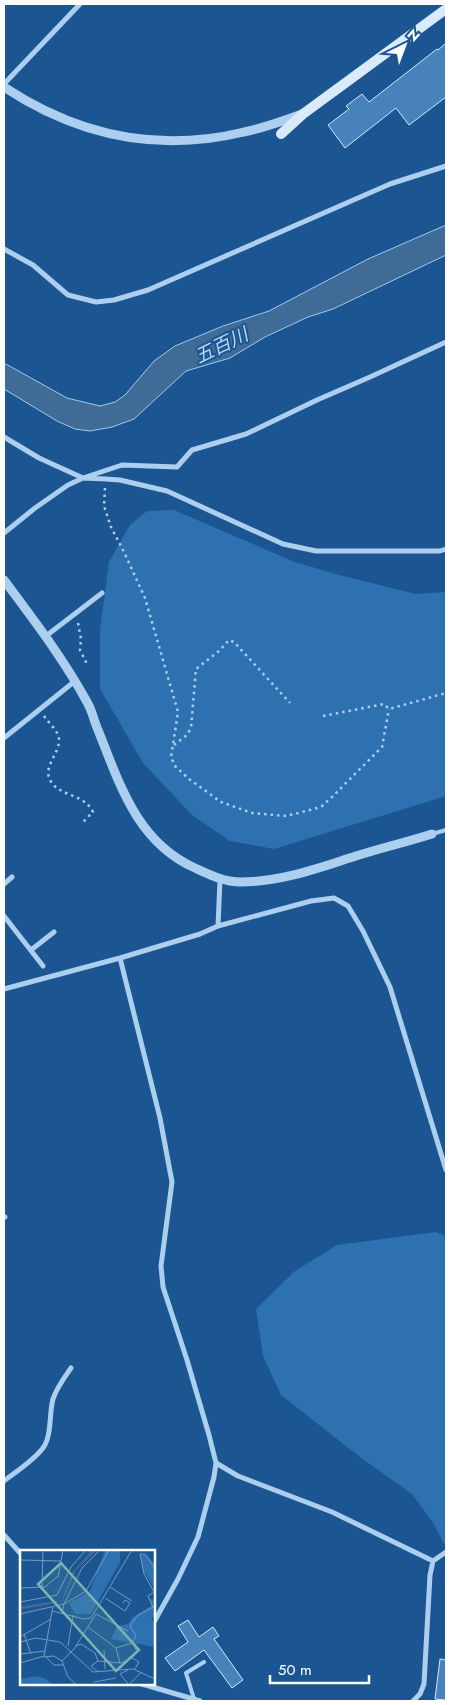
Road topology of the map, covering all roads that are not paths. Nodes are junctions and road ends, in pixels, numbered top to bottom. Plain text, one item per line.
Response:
1 (80, 4) edge
2 (446, 9) edge
3 (4, 86) edge
4 (303, 114) junction
5 (281, 134) dead end
6 (446, 166) edge
7 (4, 249) edge
8 (446, 342) edge
9 (4, 437) edge
10 (83, 478) junction
11 (4, 533) edge
12 (446, 550) edge
13 (4, 580) edge
14 (102, 593) dead end
15 (46, 636) junction
16 (75, 681) junction
17 (4, 738) edge
18 (446, 830) edge
19 (432, 834) joint
20 (12, 877) dead end
21 (220, 880) junction
22 (4, 884) edge
23 (4, 916) edge
24 (218, 926) junction
25 (54, 932) dead end
26 (31, 950) junction
27 (120, 958) junction
28 (43, 966) dead end
29 (4, 989) edge
30 (446, 1170) edge
31 (71, 1368) dead end
32 (216, 1463) junction
33 (4, 1481) edge
34 (4, 1535) edge
35 (446, 1552) edge
36 (20, 1553) edge
37 (433, 1561) junction
38 (155, 1620) edge
39 (204, 1662) dead end
40 (145, 1685) edge
41 (197, 1700) edge
42 (413, 1701) edge

1 - 3 street
2 - 4 main road
3 - 4 street
4 - 5 main road
6 - 7 street
8 - 10 street
9 - 10 street
10 - 11 street
10 - 12 street
13 - 15 street
14 - 15 street
15 - 16 street
16 - 17 street
16 - 21 street
18 - 19 lane
19 - 21 street
20 - 22 street
21 - 24 street
23 - 26 street
24 - 27 street
24 - 30 street
25 - 26 street
26 - 28 street
27 - 29 street
27 - 32 street
31 - 33 street
32 - 37 street
32 - 38 street
34 - 36 street
35 - 37 street
37 - 42 street
39 - 41 lane
40 - 41 street

